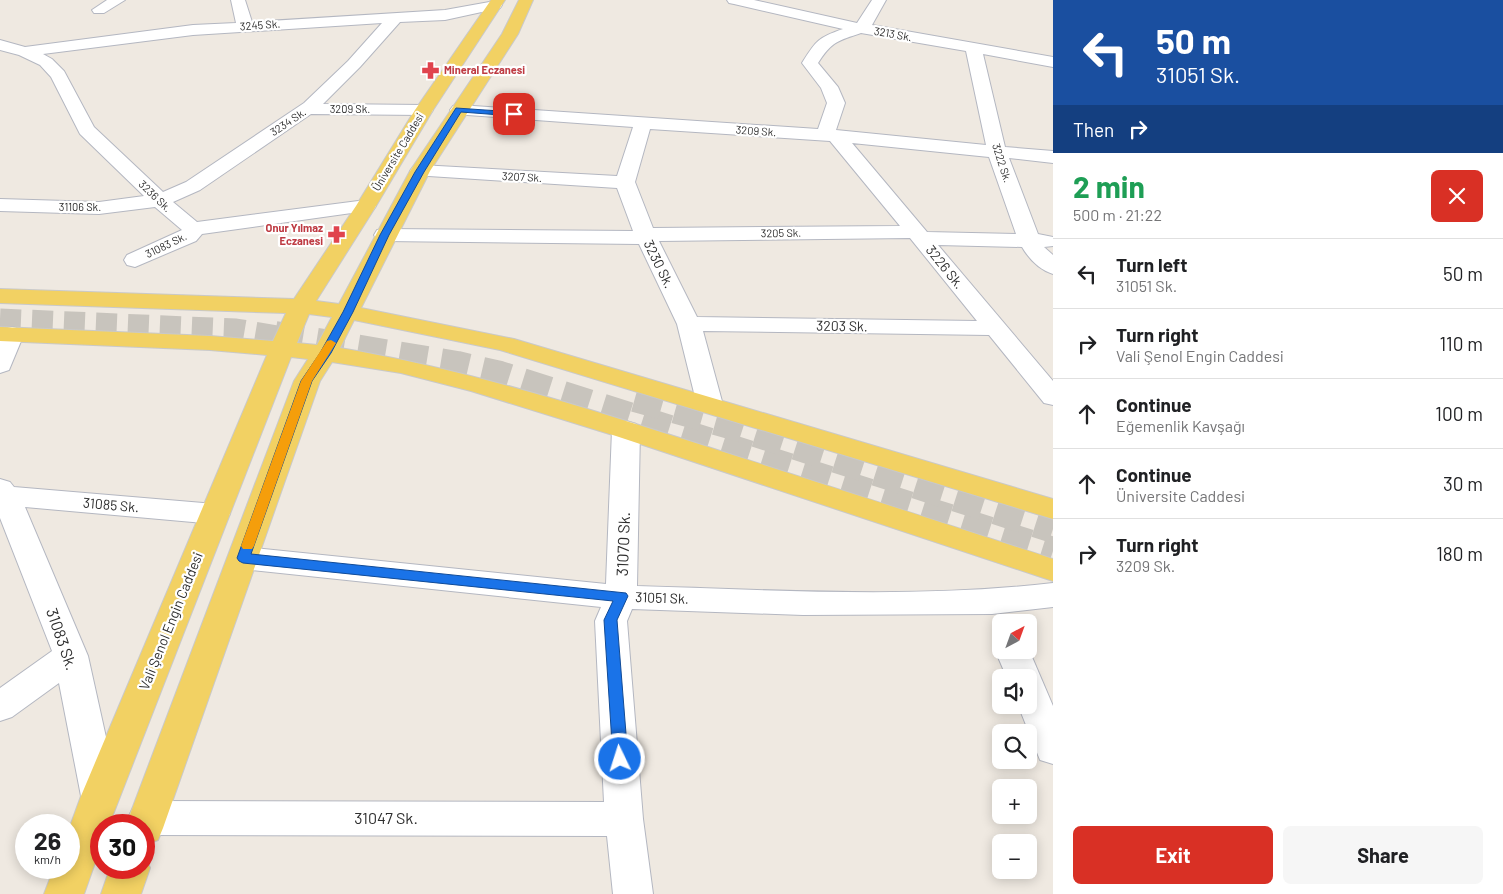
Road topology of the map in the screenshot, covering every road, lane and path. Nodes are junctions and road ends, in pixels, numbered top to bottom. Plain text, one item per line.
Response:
1 (118, 0) edge
2 (238, 0) edge
3 (526, 0) edge
4 (734, 0) edge
5 (879, 0) edge
6 (497, 3) edge
7 (99, 10) dead end
8 (396, 18) junction
9 (245, 26) junction
10 (860, 28) junction
11 (0, 45) edge
12 (972, 48) junction
13 (25, 52) junction
14 (1053, 62) edge
15 (307, 109) junction
16 (424, 110) junction
17 (459, 110) junction
18 (643, 123) junction
19 (831, 136) junction
20 (997, 152) junction
21 (1053, 157) edge
22 (420, 172) junction
23 (625, 182) junction
24 (160, 200) junction
25 (0, 205) edge
26 (366, 206) junction
27 (196, 228) junction
28 (385, 235) junction
29 (919, 235) junction
30 (645, 236) junction
31 (1029, 240) junction
32 (1053, 241) edge
33 (135, 260) dead end
34 (1053, 267) edge
35 (0, 296) edge
36 (301, 306) junction
37 (348, 312) junction
38 (689, 324) junction
39 (994, 328) junction
40 (6, 334) edge
41 (504, 344) junction
42 (282, 350) junction
43 (325, 353) junction
44 (0, 365) edge
45 (480, 386) junction
46 (1053, 397) edge
47 (710, 405) junction
48 (626, 430) junction
49 (4, 502) edge
50 (1053, 509) edge
51 (215, 514) junction
52 (243, 558) junction
53 (1053, 570) edge
54 (1053, 595) edge
55 (621, 596) junction
56 (997, 613) edge
57 (71, 656) junction
58 (0, 707) edge
59 (1037, 710) edge
60 (1053, 749) edge
61 (100, 796) junction
62 (148, 814) edge
63 (624, 819) junction
64 (155, 823) edge
65 (126, 879) edge
66 (64, 894) edge
67 (121, 894) edge
68 (633, 894) edge

1 - 7 street
2 - 9 street
3 - 17 main road
4 - 10 street, 3213 Sk.
5 - 10 street
6 - 8 street, 3245 Sk.
6 - 16 main road, Üniversite Caddesi
8 - 9 street, 3245 Sk.
8 - 15 street, 3234 Sk.
9 - 13 street, 3245 Sk.
10 - 12 street, 3213 Sk.
10 - 19 street
11 - 13 street, 3236 Sk.
12 - 14 street, 3213 Sk.
12 - 20 street, 3222 Sk.
13 - 24 street, 3236 Sk.
15 - 16 street, 3209 Sk.
15 - 24 street, 3234 Sk.
16 - 26 main road, Üniversite Caddesi
17 - 18 street, 3209 Sk.
17 - 22 main road
18 - 19 street, 3209 Sk.
18 - 23 street
19 - 20 street, 3209 Sk.
19 - 29 street, 3226 Sk.
20 - 21 street, 3209 Sk.
20 - 31 street, 3222 Sk.
22 - 23 street, 3207 Sk.
22 - 28 main road
23 - 30 street, 3230 Sk.
24 - 25 street, 31106 Sk.
24 - 27 street, 3236 Sk.
26 - 27 street
26 - 36 main road, Üniversite Caddesi
27 - 33 street, 31083 Sk.
28 - 30 street, 3205 Sk.
28 - 37 main road
29 - 30 street, 3205 Sk.
29 - 31 street, 3205 Sk.
29 - 39 street, 3226 Sk.
30 - 38 street, 3230 Sk.
31 - 32 street, 3205 Sk.
31 - 34 street, 3222 Sk.
35 - 36 main road
36 - 37 main road
36 - 42 main road, Üniversite Caddesi
37 - 41 main road
37 - 43 main road
38 - 39 street, 3203 Sk.
38 - 47 street, 3230 Sk.
39 - 46 street, 3226 Sk.
40 - 42 main road
40 - 44 street
41 - 45 main road
41 - 47 main road
42 - 43 main road
42 - 51 main road, Vali Şenol Engin Caddesi
43 - 45 main road
43 - 52 main road
45 - 48 main road
47 - 50 main road
48 - 53 main road
48 - 55 street, 31070 Sk.
49 - 51 street, 31085 Sk.
49 - 57 street, 31083 Sk.
51 - 61 main road, Vali Şenol Engin Caddesi
52 - 55 street, 31051 Sk.
52 - 62 main road
54 - 56 street, 31051 Sk.
55 - 56 street, 31051 Sk.
55 - 63 street, 31070 Sk.
57 - 58 street
57 - 61 street, 31083 Sk.
59 - 60 street
61 - 66 main road, Vali Şenol Engin Caddesi
63 - 64 street, 31047 Sk.
63 - 68 street, 31070 Sk.
65 - 67 main road

